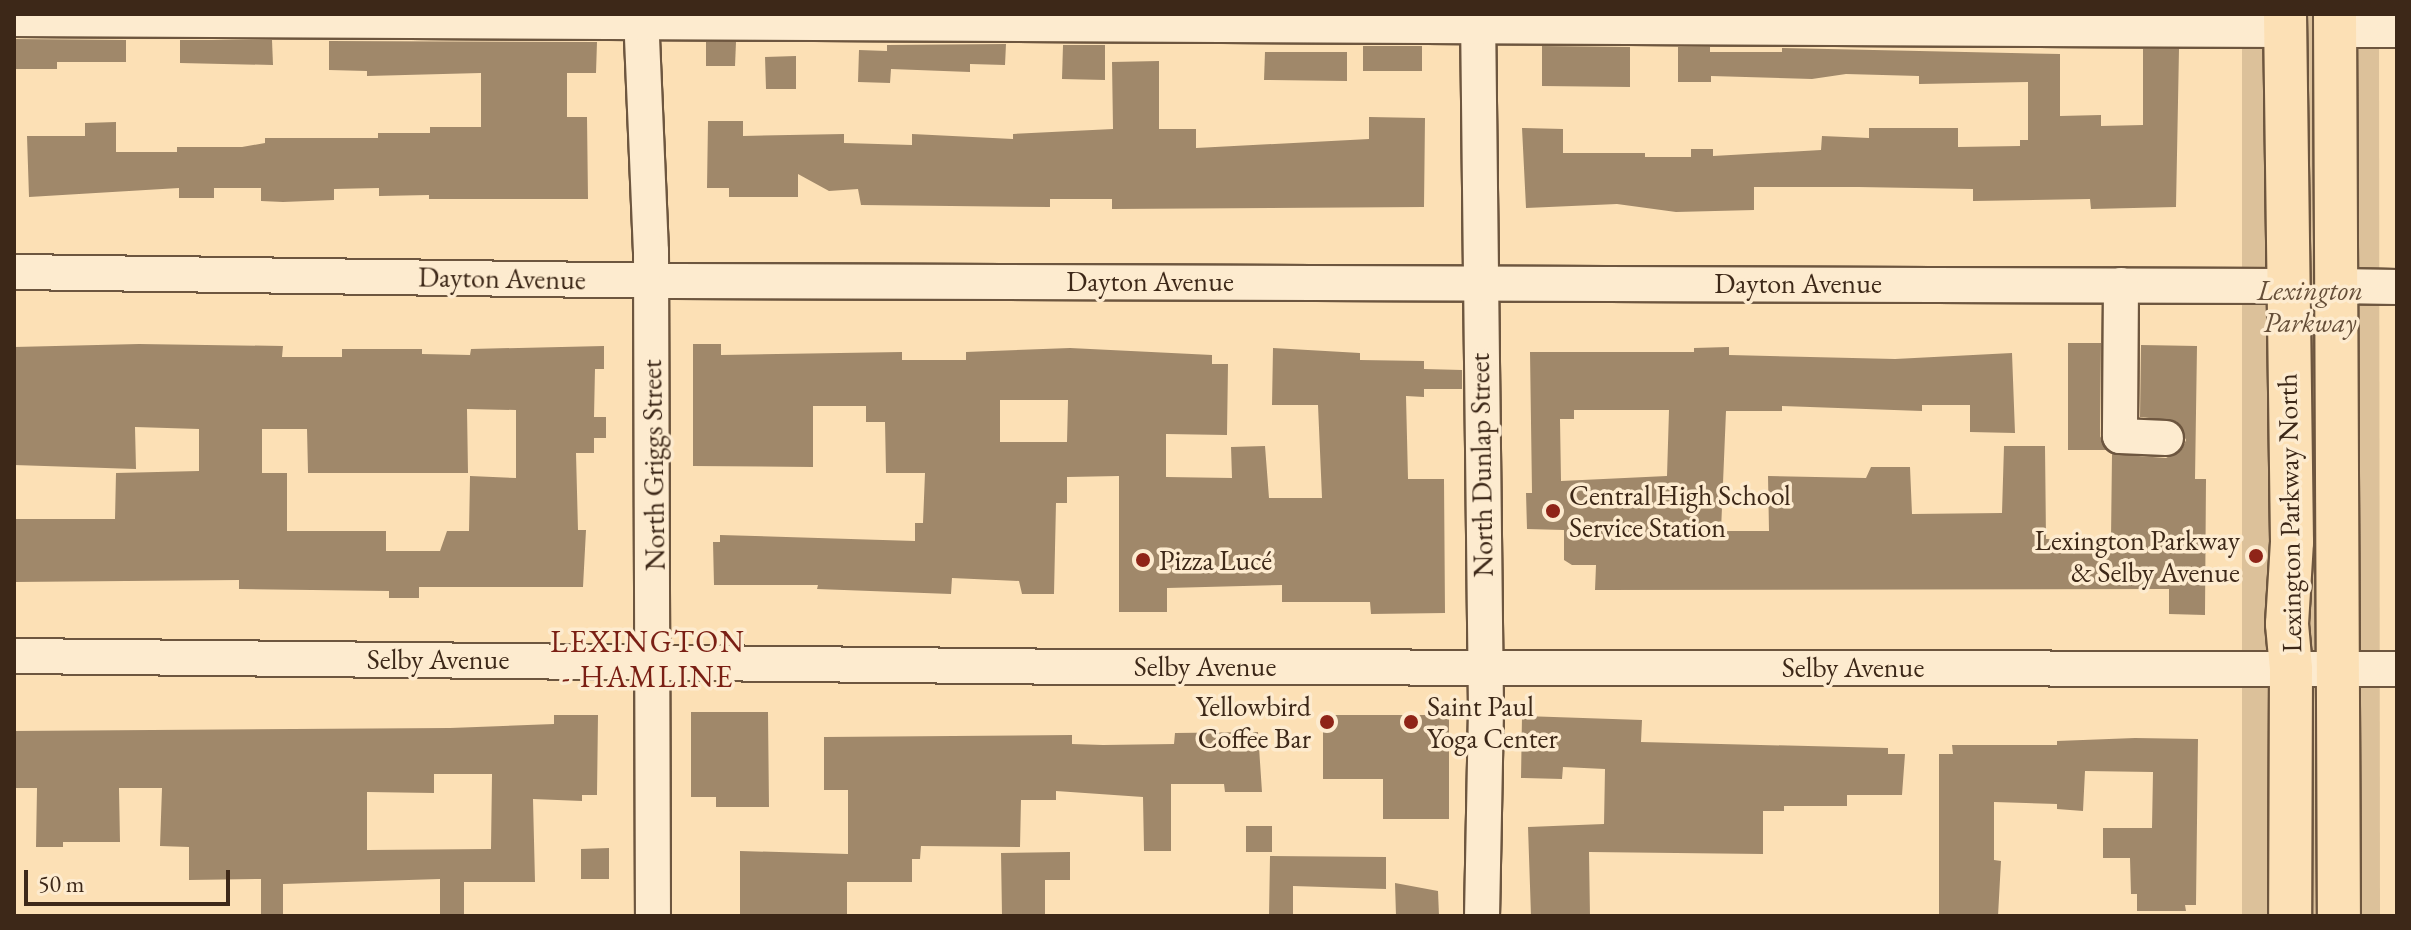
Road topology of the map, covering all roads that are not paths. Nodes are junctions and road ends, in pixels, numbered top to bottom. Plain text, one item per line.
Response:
1 (14, 19) edge
2 (641, 19) edge
3 (1478, 20) edge
4 (2285, 22) edge
5 (2335, 22) edge
6 (2397, 30) edge
7 (14, 272) edge
8 (651, 280) junction
9 (1479, 281) junction
10 (2121, 285) junction
11 (2286, 286) junction
12 (2336, 286) junction
13 (2397, 287) edge
14 (2166, 438) dead end
15 (14, 656) edge
16 (655, 663) junction
17 (1483, 665) junction
18 (2291, 669) junction
19 (2337, 669) junction
20 (2397, 669) edge
21 (653, 916) edge
22 (1482, 916) edge
23 (2290, 916) edge
24 (2339, 916) edge

1 - 2 street
2 - 3 street
2 - 8 street, North Griggs Street
3 - 4 street
3 - 9 street, North Dunlap Street
4 - 11 main road, Lexington Parkway North
5 - 6 street
5 - 12 main road, Lexington Parkway North
7 - 8 street, Dayton Avenue
8 - 9 street, Dayton Avenue
8 - 16 street, North Griggs Street
9 - 10 street, Dayton Avenue
9 - 17 street, North Dunlap Street
10 - 11 street, Dayton Avenue
10 - 14 street
11 - 18 main road, Lexington Parkway North
12 - 13 street
12 - 19 main road, Lexington Parkway North
15 - 16 street, Selby Avenue
16 - 17 street, Selby Avenue
16 - 21 street, North Griggs Street
17 - 18 street, Selby Avenue
17 - 22 street, North Dunlap Street
18 - 19 street, Selby Avenue
18 - 23 main road, Lexington Parkway North
19 - 20 street, Selby Avenue
19 - 24 main road, Lexington Parkway North

